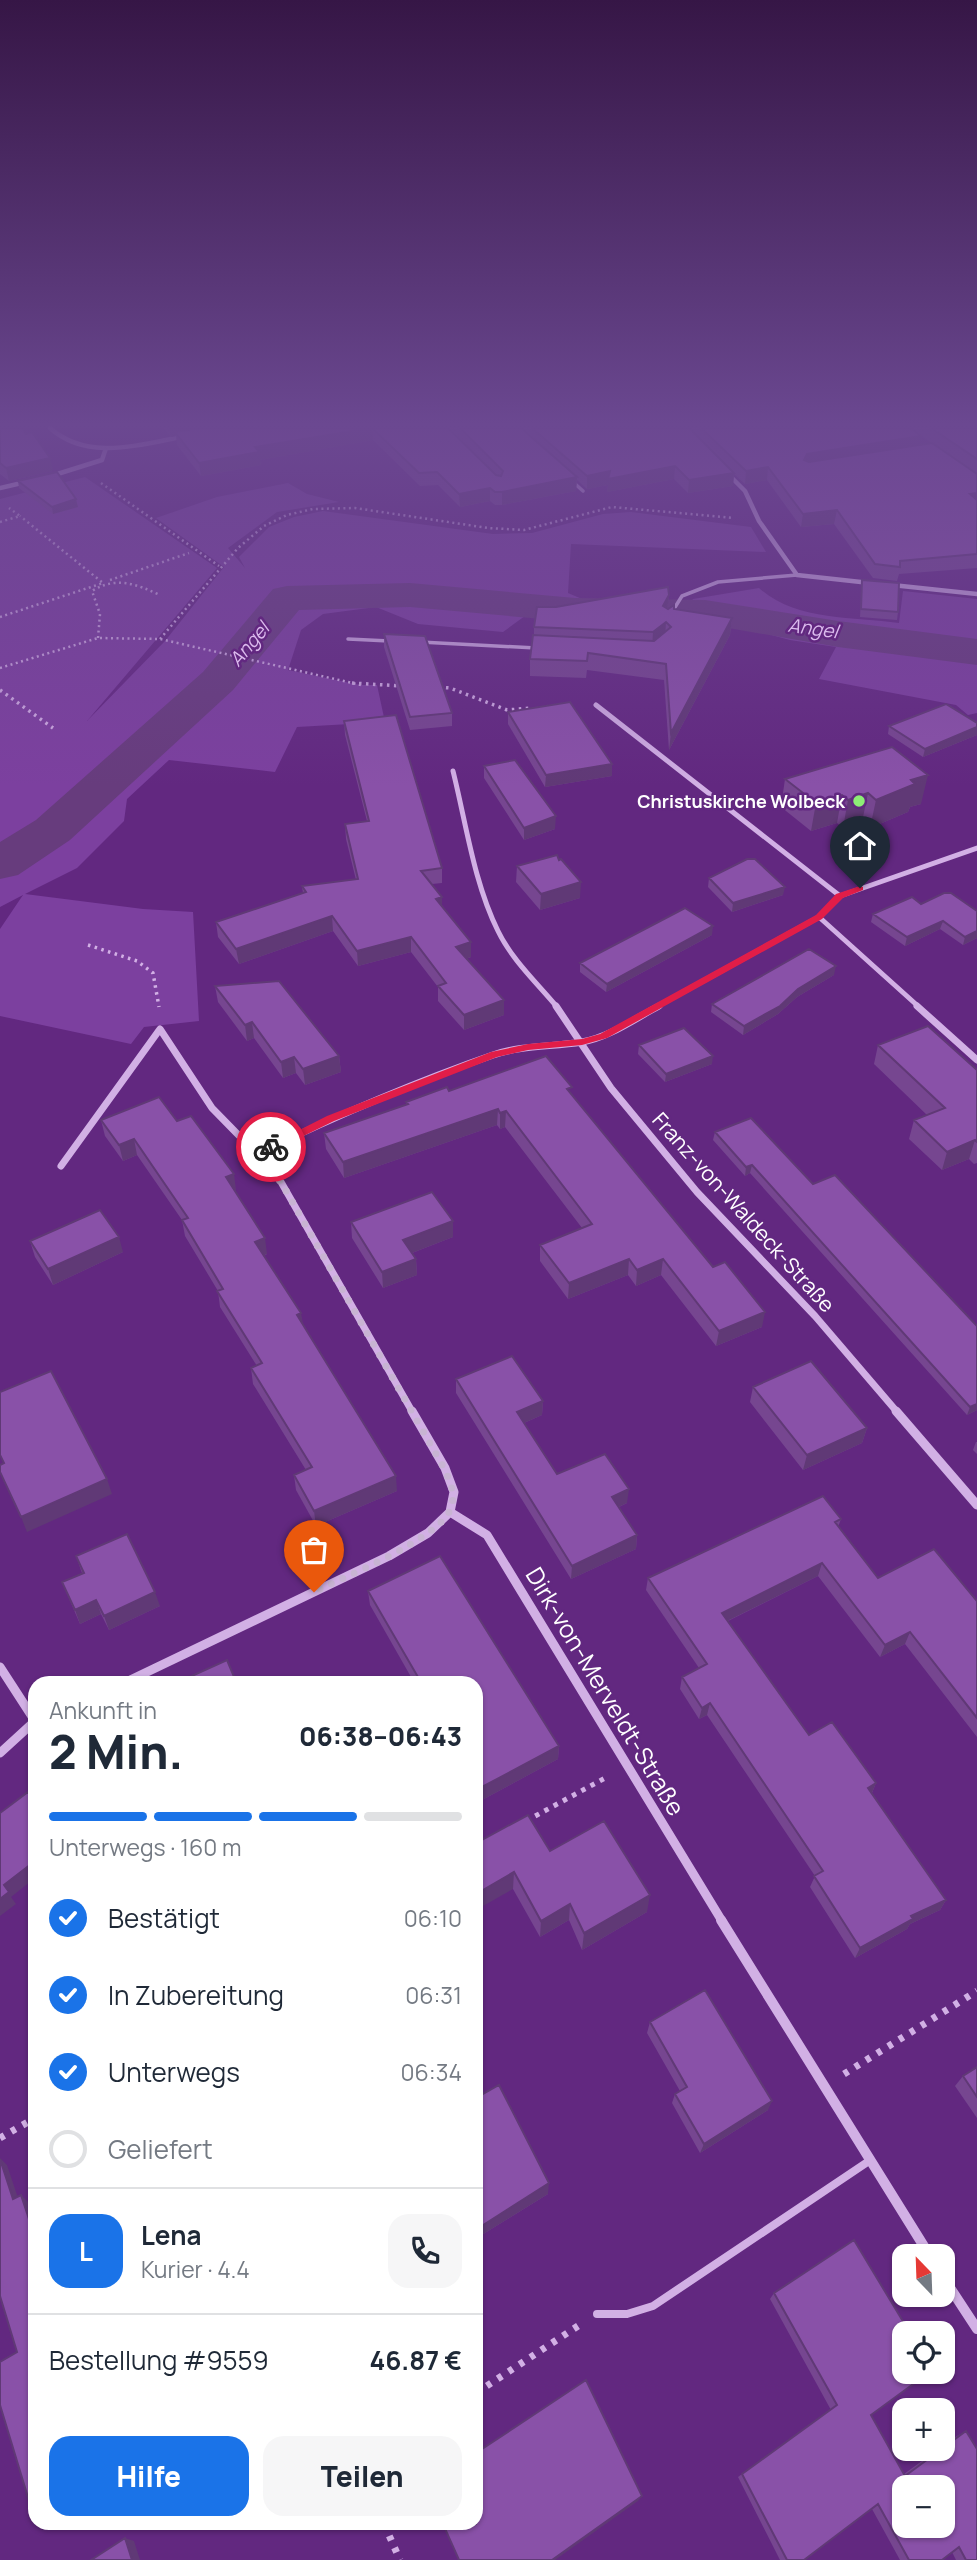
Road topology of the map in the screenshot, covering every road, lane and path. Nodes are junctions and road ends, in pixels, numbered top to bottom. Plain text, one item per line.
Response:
1 (59, 547) edge
2 (193, 547) edge
3 (240, 547) edge
4 (778, 547) edge
5 (190, 553) dead end
6 (219, 566) junction
7 (797, 576) junction
8 (103, 583) junction
9 (876, 583) edge
10 (890, 585) edge
11 (160, 594) dead end
12 (977, 594) edge
13 (0, 617) edge
14 (666, 621) edge
15 (98, 638) junction
16 (160, 639) junction
17 (348, 639) dead end
18 (390, 641) edge
19 (417, 642) edge
20 (542, 648) edge
21 (0, 668) edge
22 (413, 687) edge
23 (437, 687) edge
24 (0, 690) edge
25 (596, 705) dead end
26 (532, 708) edge
27 (52, 727) dead end
28 (453, 771) dead end
29 (977, 848) edge
30 (839, 896) junction
31 (819, 917) junction
32 (88, 945) dead end
33 (160, 1029) junction
34 (582, 1042) junction
35 (977, 1060) edge
36 (257, 1154) junction
37 (61, 1166) dead end
38 (977, 1505) edge
39 (450, 1511) junction
40 (0, 1667) edge
41 (139, 1676) edge
42 (28, 1710) edge
43 (28, 1727) edge
44 (0, 1753) edge
45 (626, 1767) junction
46 (522, 1823) edge
47 (977, 1992) edge
48 (824, 2087) junction
49 (28, 2123) edge
50 (0, 2138) edge
51 (869, 2161) junction
52 (922, 2244) edge
53 (956, 2297) edge
54 (597, 2314) joint
55 (977, 2329) edge
56 (483, 2388) edge
57 (387, 2530) edge
58 (400, 2560) edge

1 - 8 path
2 - 6 path
3 - 6 path
4 - 7 street
5 - 8 path
6 - 16 path
7 - 9 street
7 - 14 lane
8 - 11 path
8 - 13 path
8 - 15 path
10 - 12 street
15 - 16 path
15 - 21 path
16 - 22 path
17 - 18 lane
19 - 20 lane
23 - 26 path
24 - 27 path
25 - 30 street
28 - 34 street, Franz-von-Waldeck-Straße
29 - 30 street
30 - 31 street
31 - 34 street
31 - 35 street
32 - 33 path
33 - 36 street
33 - 37 street
34 - 36 street
34 - 38 street, Franz-von-Waldeck-Straße
36 - 39 street
39 - 41 street
39 - 45 street, Dirk-von-Merveldt-Straße
40 - 42 street
43 - 44 street
45 - 46 path
45 - 48 street, Dirk-von-Merveldt-Straße
47 - 48 path
48 - 51 street, Dirk-von-Merveldt-Straße
49 - 50 path
51 - 52 street, Dirk-von-Merveldt-Straße
51 - 54 lane
53 - 55 street
54 - 56 path
57 - 58 path

